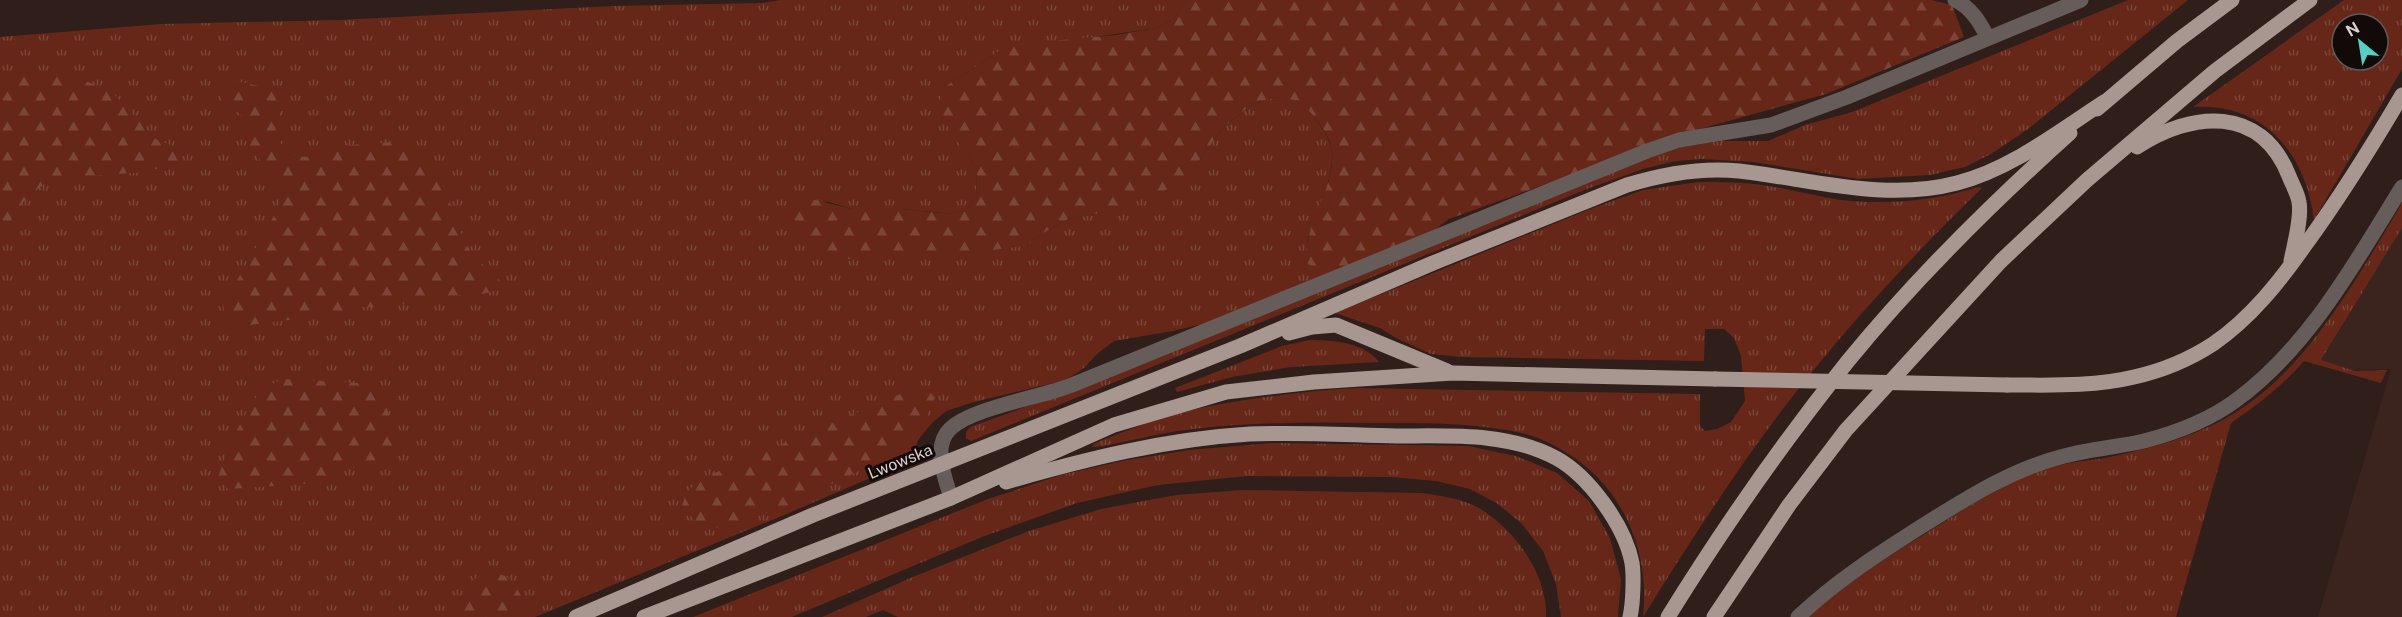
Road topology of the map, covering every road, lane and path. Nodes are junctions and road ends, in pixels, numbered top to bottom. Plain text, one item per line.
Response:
1 (1955, 0) edge
2 (2080, 0) edge
3 (2232, 0) edge
4 (2310, 0) edge
5 (1988, 38) junction
6 (2402, 95) edge
7 (2104, 102) junction
8 (2087, 180) junction
9 (2402, 187) edge
10 (2289, 268) junction
11 (1240, 346) junction
12 (1454, 373) junction
13 (941, 464) junction
14 (951, 498) junction
15 (576, 617) edge
16 (644, 617) edge
17 (1630, 617) edge
18 (1668, 617) edge
19 (1714, 617) edge
20 (1798, 617) edge

1 - 5 street
2 - 5 street
3 - 7 main road
4 - 8 main road
5 - 13 street
6 - 10 main road
7 - 11 main road
7 - 18 main road
8 - 10 main road
8 - 19 main road
9 - 20 street
10 - 12 main road, bridge
11 - 12 main road
11 - 13 main road, Lwowska
12 - 14 main road
13 - 14 street
13 - 15 main road, Lwowska
14 - 16 main road
14 - 17 main road

